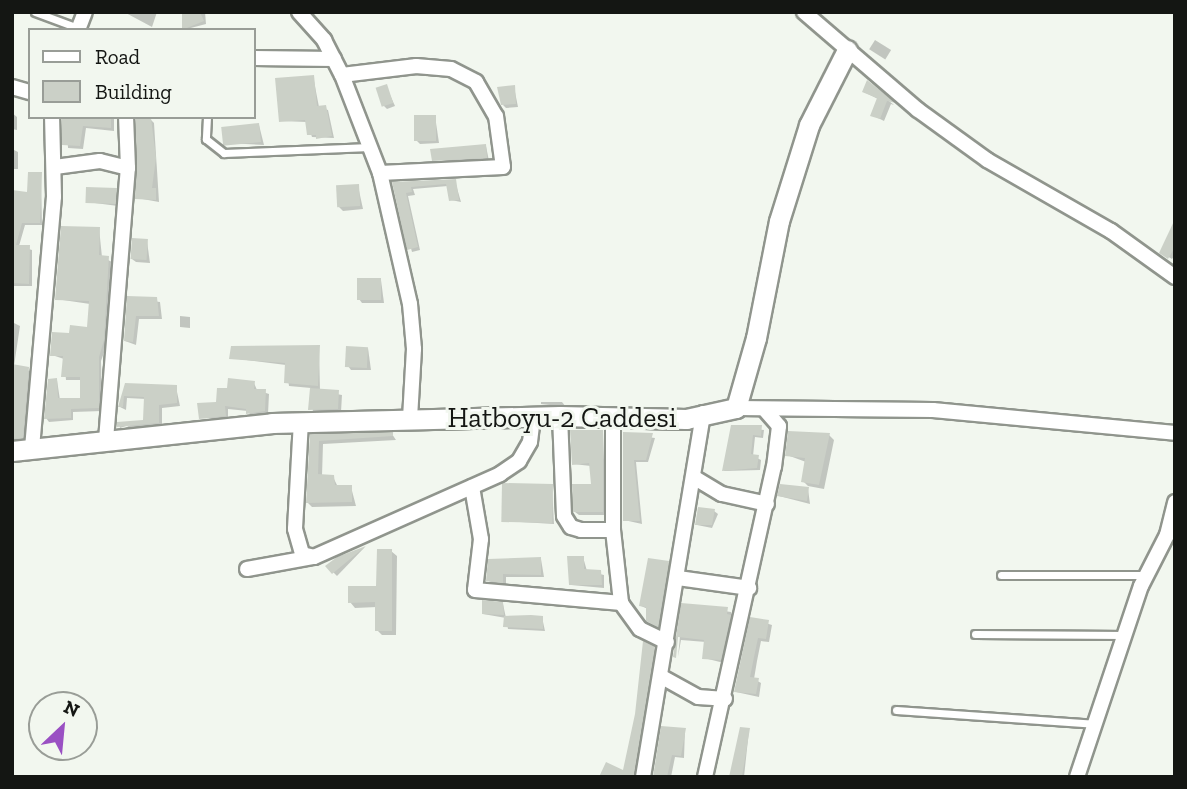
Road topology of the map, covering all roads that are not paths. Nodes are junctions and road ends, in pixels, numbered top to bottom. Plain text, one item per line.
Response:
1 (34, 12) edge
2 (299, 12) edge
3 (804, 12) edge
4 (77, 28) edge
5 (847, 50) junction
6 (256, 58) edge
7 (334, 59) junction
8 (342, 75) junction
9 (52, 119) edge
10 (126, 119) edge
11 (206, 119) edge
12 (372, 147) junction
13 (55, 167) junction
14 (128, 168) junction
15 (380, 173) junction
16 (1175, 276) edge
17 (736, 408) junction
18 (766, 411) junction
19 (703, 413) junction
20 (559, 416) junction
21 (533, 417) junction
22 (613, 417) junction
23 (410, 418) junction
24 (301, 421) junction
25 (1175, 433) edge
26 (106, 440) junction
27 (22, 450) edge
28 (695, 478) junction
29 (472, 487) junction
30 (1175, 502) edge
31 (767, 504) junction
32 (614, 530) junction
33 (314, 557) junction
34 (247, 569) dead end
35 (1001, 575) dead end
36 (1145, 575) junction
37 (678, 578) junction
38 (749, 588) junction
39 (621, 603) junction
40 (975, 634) dead end
41 (1125, 635) junction
42 (667, 642) junction
43 (662, 677) junction
44 (725, 699) junction
45 (896, 710) dead end
46 (1097, 724) junction
47 (643, 777) edge
48 (705, 777) edge
49 (1077, 777) edge

1 - 4 lane
2 - 7 street
3 - 5 street
5 - 16 street
5 - 17 main road
6 - 7 street
7 - 8 street
8 - 12 street
8 - 15 street
9 - 13 street
10 - 14 street
11 - 12 lane
12 - 15 street
13 - 14 street
13 - 27 street
14 - 26 street
15 - 23 street
17 - 18 street
17 - 19 main road, Hatboyu-2 Caddesi
18 - 25 street
18 - 31 street
19 - 22 main road, Hatboyu-2 Caddesi
19 - 28 street
20 - 21 main road, Hatboyu-2 Caddesi
20 - 22 main road, Hatboyu-2 Caddesi
20 - 32 street
21 - 23 main road, Hatboyu-2 Caddesi
21 - 29 street
22 - 32 street
23 - 24 main road, Hatboyu-2 Caddesi
24 - 26 main road, Hatboyu-2 Caddesi
24 - 33 street
26 - 27 main road, Hatboyu-2 Caddesi
28 - 31 street
28 - 37 street
29 - 33 street
29 - 39 street
30 - 36 street
31 - 38 street
32 - 39 street
33 - 34 street
35 - 36 lane
36 - 41 street
37 - 38 street
37 - 42 street
38 - 44 street
39 - 42 street
40 - 41 lane
41 - 46 street
42 - 43 street
43 - 44 street
43 - 47 street
44 - 48 street
45 - 46 lane
46 - 49 street

